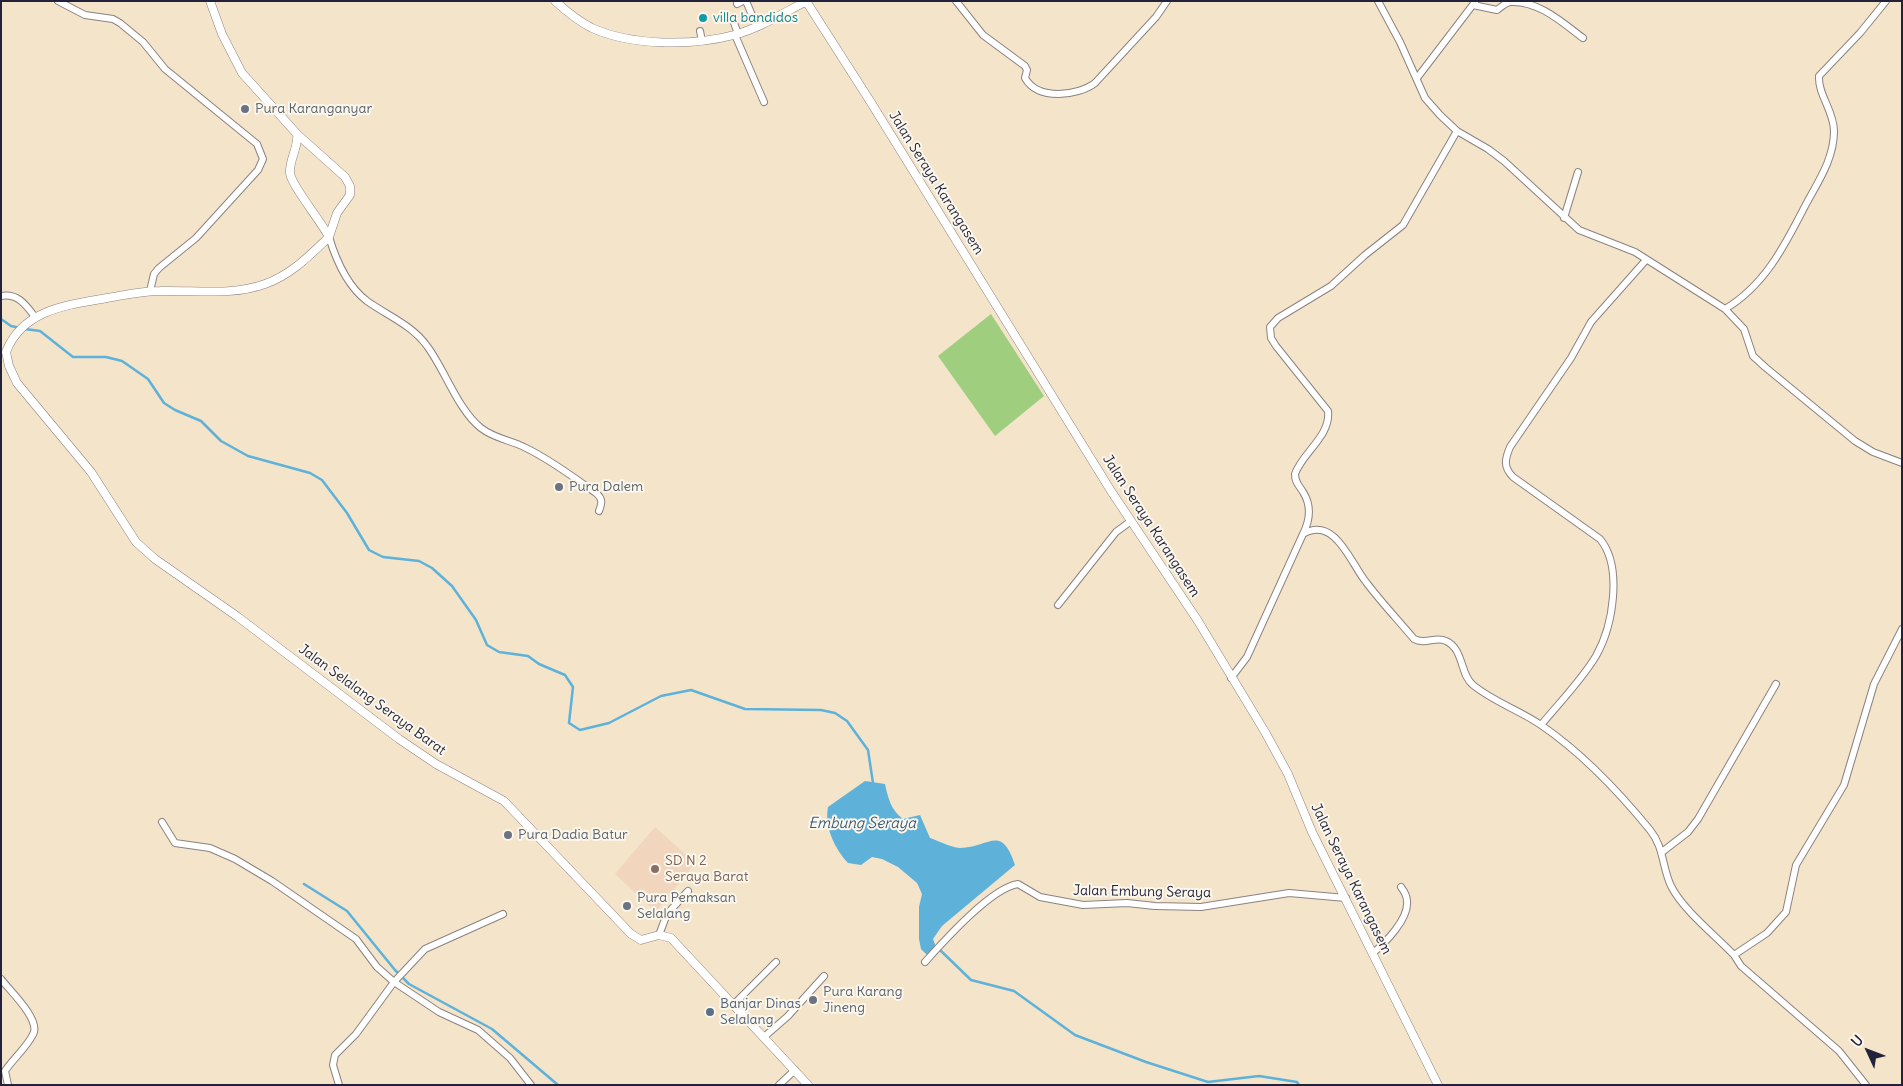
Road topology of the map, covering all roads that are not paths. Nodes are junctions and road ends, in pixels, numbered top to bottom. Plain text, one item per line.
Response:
1 (58, 1) edge
2 (210, 1) edge
3 (555, 1) edge
4 (806, 1) edge
5 (956, 1) edge
6 (1167, 1) edge
7 (1378, 1) edge
8 (1886, 1) edge
9 (742, 2) edge
10 (1474, 3) edge
11 (733, 20) dead end
12 (757, 27) junction
13 (700, 32) dead end
14 (737, 34) junction
15 (1583, 38) dead end
16 (702, 41) junction
17 (1417, 78) junction
18 (764, 102) dead end
19 (1457, 130) junction
20 (297, 134) junction
21 (1578, 172) dead end
22 (1564, 218) junction
23 (329, 237) junction
24 (1646, 260) junction
25 (150, 291) junction
26 (1, 296) edge
27 (1725, 309) junction
28 (35, 317) junction
29 (1902, 463) edge
30 (600, 511) dead end
31 (1131, 520) junction
32 (1303, 534) junction
33 (1058, 605) dead end
34 (1902, 629) edge
35 (1231, 678) junction
36 (1776, 684) dead end
37 (1541, 725) junction
38 (162, 822) dead end
39 (1662, 852) junction
40 (1401, 886) dead end
41 (688, 891) dead end
42 (1346, 898) junction
43 (503, 914) dead end
44 (659, 935) junction
45 (1373, 953) junction
46 (1734, 955) junction
47 (776, 962) dead end
48 (925, 962) dead end
49 (824, 976) dead end
50 (1, 979) edge
51 (394, 982) junction
52 (733, 1005) junction
53 (764, 1037) junction
54 (795, 1070) junction
55 (8, 1085) edge
56 (339, 1085) edge
57 (530, 1085) edge
58 (779, 1085) edge
59 (808, 1085) edge
60 (1438, 1085) edge
61 (1866, 1085) edge

1 - 25 street
2 - 20 street
3 - 16 street
4 - 12 street
4 - 31 street, Jalan Seraya Karangasem
5 - 6 street
7 - 17 street
8 - 27 street
9 - 12 street
10 - 15 street
10 - 17 street
11 - 14 street
12 - 14 street
13 - 16 street
14 - 16 street
14 - 18 street
17 - 19 street
19 - 22 street
19 - 32 street
20 - 23 street
20 - 23 street
21 - 22 street
22 - 24 street
23 - 25 street
23 - 30 street
24 - 27 street
24 - 37 street
25 - 28 street
26 - 28 street
27 - 29 street
28 - 44 street, Jalan Selalang Seraya Barat
31 - 33 street
31 - 35 street, Jalan Seraya Karangasem
32 - 35 street
32 - 37 street
34 - 46 street
35 - 42 street, Jalan Seraya Karangasem
36 - 39 street
37 - 39 street
38 - 51 street
39 - 46 street
40 - 45 street
41 - 44 street
42 - 45 street, Jalan Seraya Karangasem
42 - 48 street, Jalan Embung Seraya
43 - 51 street
44 - 52 street
45 - 60 street, Jalan Seraya Karangasem
46 - 61 street
47 - 52 street
49 - 53 street
50 - 55 street
51 - 56 street
51 - 57 street
52 - 53 street
53 - 54 street
54 - 58 street
54 - 59 street

